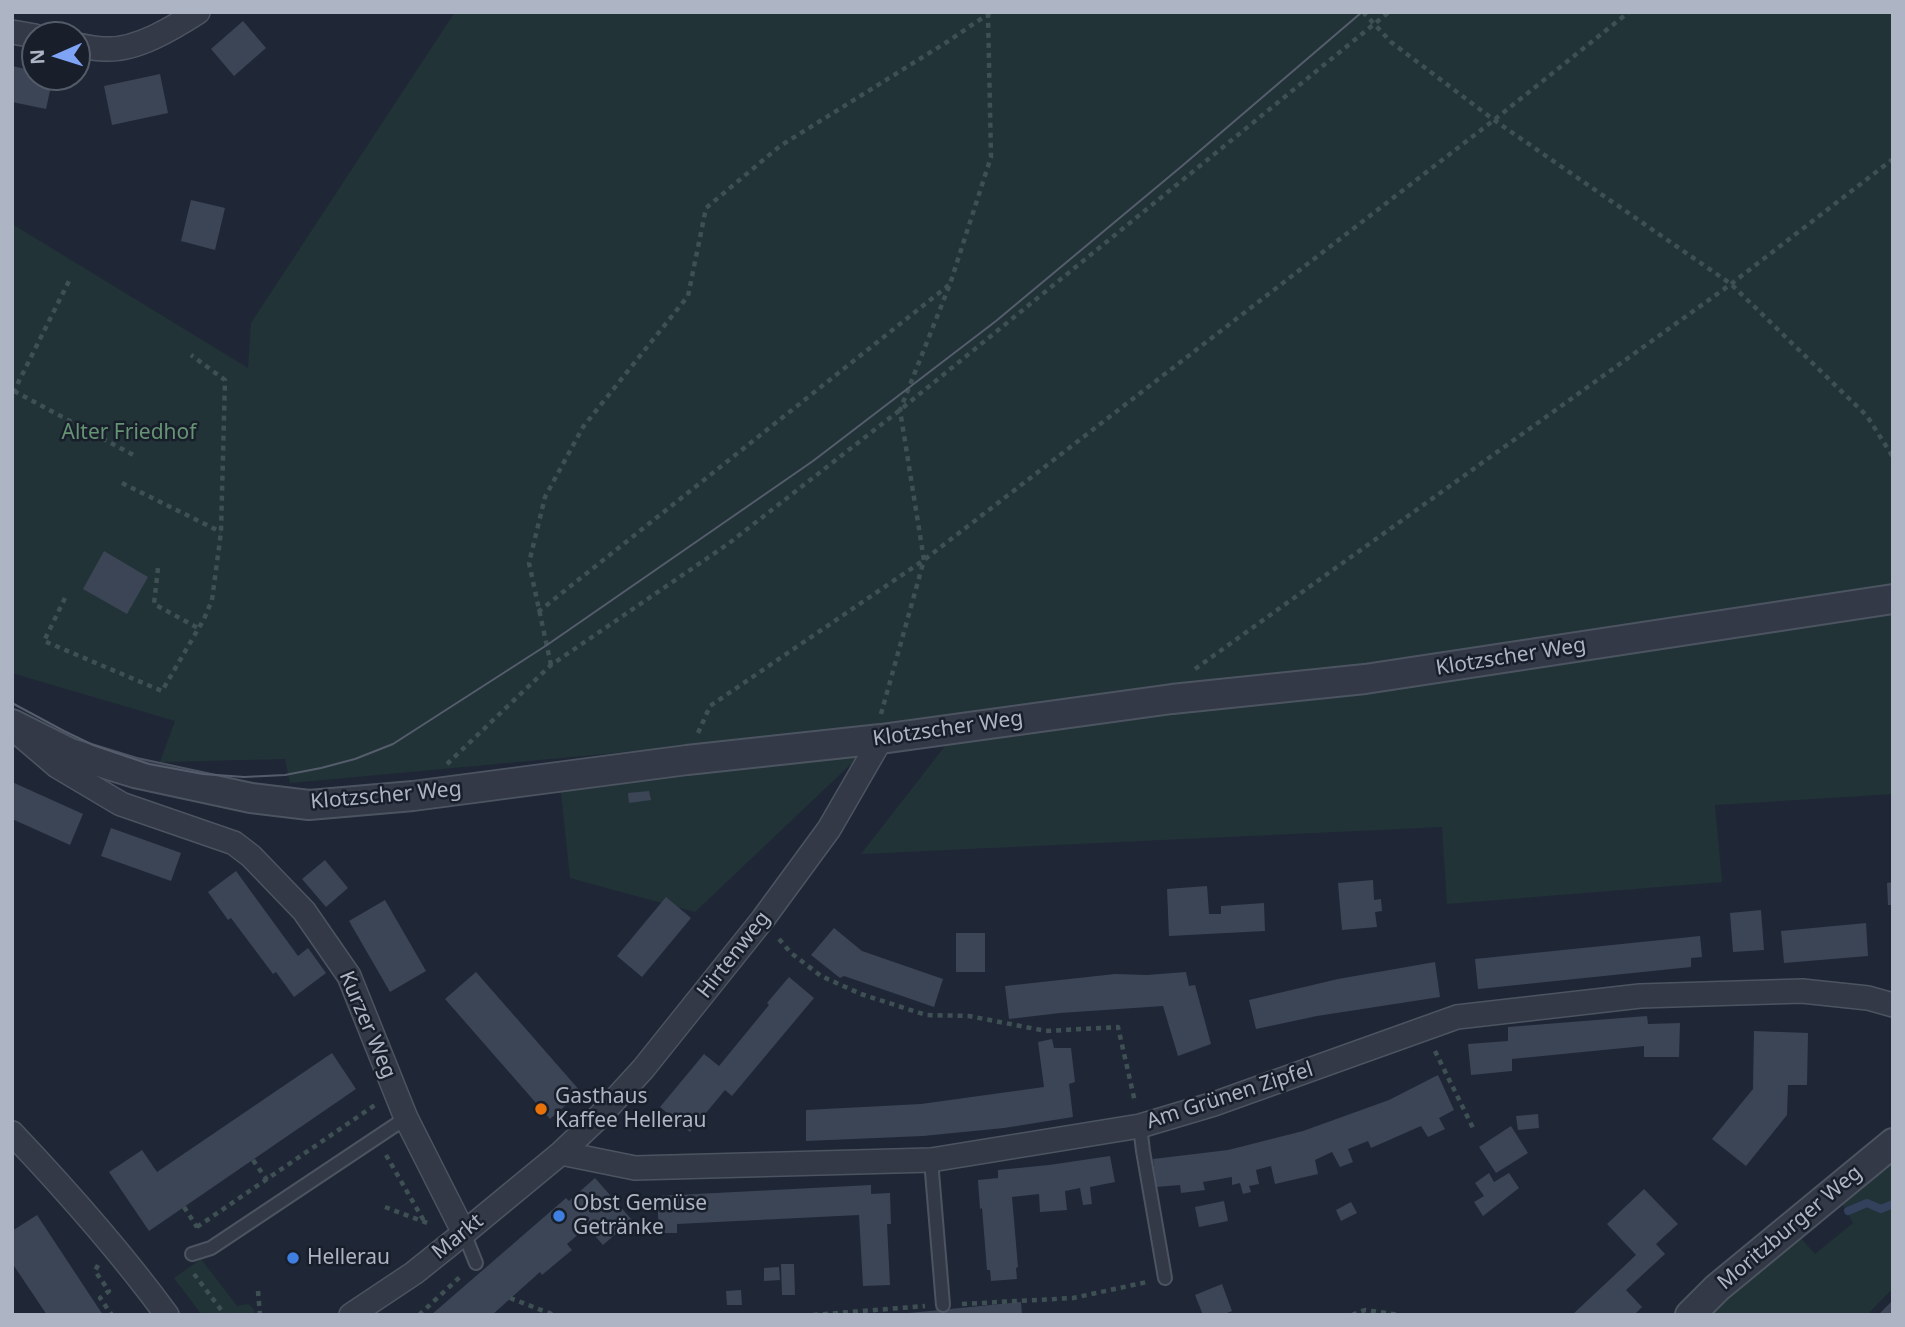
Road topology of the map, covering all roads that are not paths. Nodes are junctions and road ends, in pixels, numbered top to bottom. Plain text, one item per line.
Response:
1 (198, 12) edge
2 (91, 47) edge
3 (1893, 599) edge
4 (12, 726) edge
5 (881, 738) junction
6 (1893, 1005) edge
7 (406, 1118) junction
8 (1140, 1126) junction
9 (12, 1133) edge
10 (1893, 1143) edge
11 (561, 1153) junction
12 (931, 1160) junction
13 (464, 1233) junction
14 (192, 1254) dead end
15 (476, 1263) dead end
16 (1165, 1278) road end
17 (943, 1305) road end
18 (167, 1315) edge
19 (351, 1315) edge
20 (1690, 1315) edge

1 - 2 street
3 - 5 street, Klotzscher Weg
4 - 5 street, Klotzscher Weg
4 - 7 street, Kurzer Weg
5 - 11 street, Hirtenweg
6 - 8 street, Am Grünen Zipfel
7 - 13 street, Kurzer Weg
7 - 14 lane
8 - 12 street, Am Grünen Zipfel
8 - 16 lane
9 - 18 street
10 - 20 street, Moritzburger Weg
11 - 12 street, Am Grünen Zipfel
11 - 13 street, Markt
12 - 17 lane
13 - 15 lane
13 - 19 street, Markt

